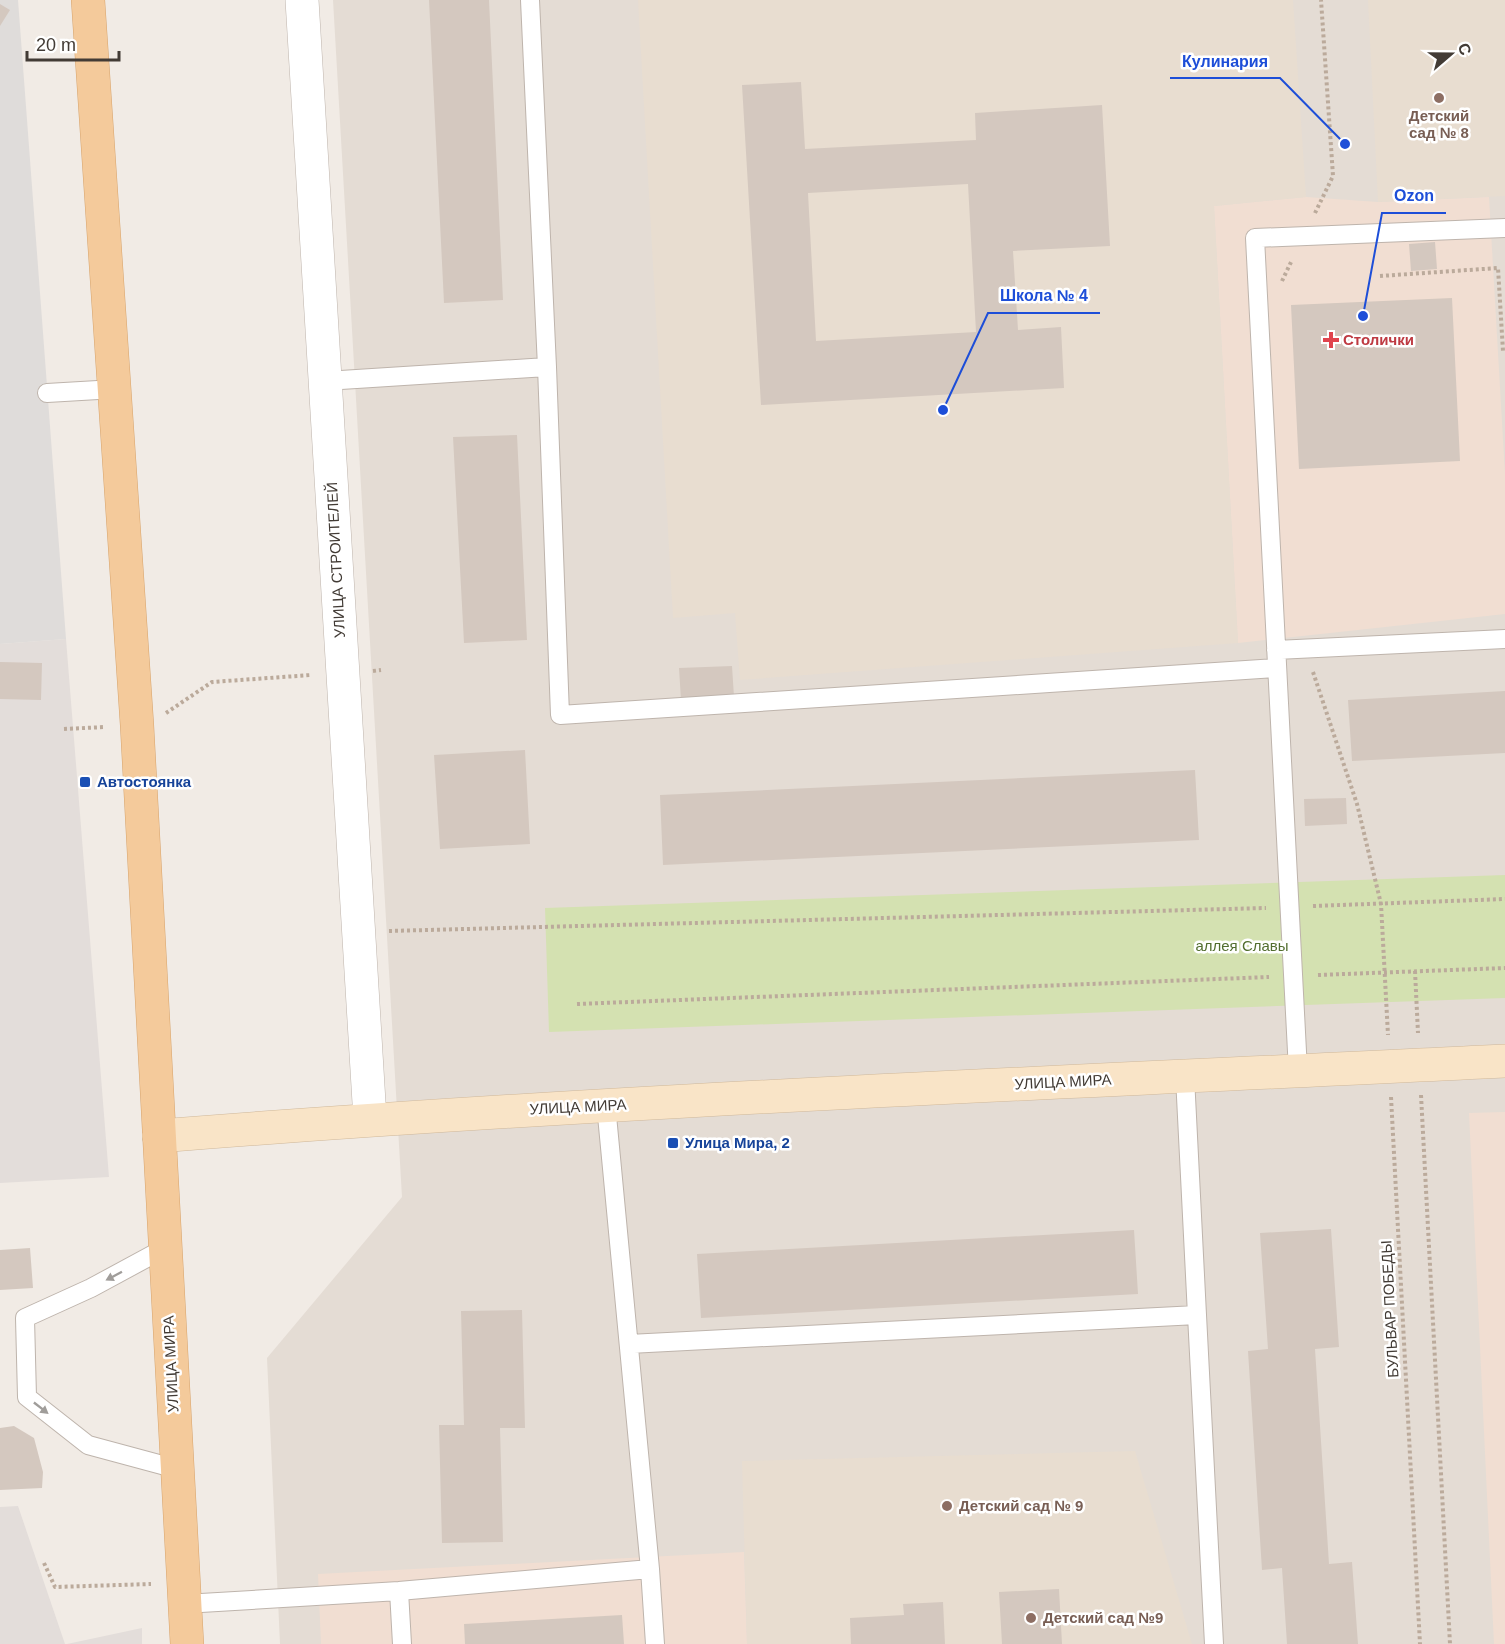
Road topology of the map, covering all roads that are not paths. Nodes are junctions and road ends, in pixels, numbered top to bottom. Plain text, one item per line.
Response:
1 (88, 0) edge
2 (302, 0) edge
3 (530, 0) edge
4 (1505, 228) edge
5 (547, 367) junction
6 (325, 381) junction
7 (115, 389) junction
8 (47, 393) dead end
9 (1505, 639) edge
10 (1276, 650) junction
11 (1277, 668) junction
12 (1505, 1061) edge
13 (1298, 1071) junction
14 (1185, 1077) junction
15 (606, 1105) junction
16 (370, 1119) junction
17 (159, 1136) junction
18 (165, 1248) junction
19 (1197, 1315) junction
20 (629, 1344) junction
21 (177, 1469) junction
22 (650, 1569) junction
23 (399, 1591) junction
24 (184, 1593) junction
25 (187, 1644) edge
26 (402, 1644) edge
27 (655, 1644) edge
28 (1214, 1644) edge

1 - 7 main road
2 - 6 street, УЛИЦА СТРОИТЕЛЕЙ
3 - 5 lane
4 - 10 lane
5 - 6 lane
5 - 11 lane
6 - 16 street, УЛИЦА СТРОИТЕЛЕЙ
7 - 8 lane
7 - 17 main road
9 - 10 lane
10 - 11 lane
11 - 13 lane
12 - 13 main road, УЛИЦА МИРА
13 - 14 main road, УЛИЦА МИРА
14 - 15 main road, УЛИЦА МИРА
14 - 19 lane
15 - 16 main road, УЛИЦА МИРА
15 - 20 lane
16 - 17 main road, УЛИЦА МИРА
17 - 18 main road, УЛИЦА МИРА
18 - 21 main road, УЛИЦА МИРА
18 -> 21 lane
19 - 20 lane
19 - 28 lane
20 - 22 lane
21 - 24 main road, УЛИЦА МИРА
22 - 23 lane
22 - 27 lane
23 - 24 lane
23 - 26 lane
24 - 25 main road, УЛИЦА МИРА

